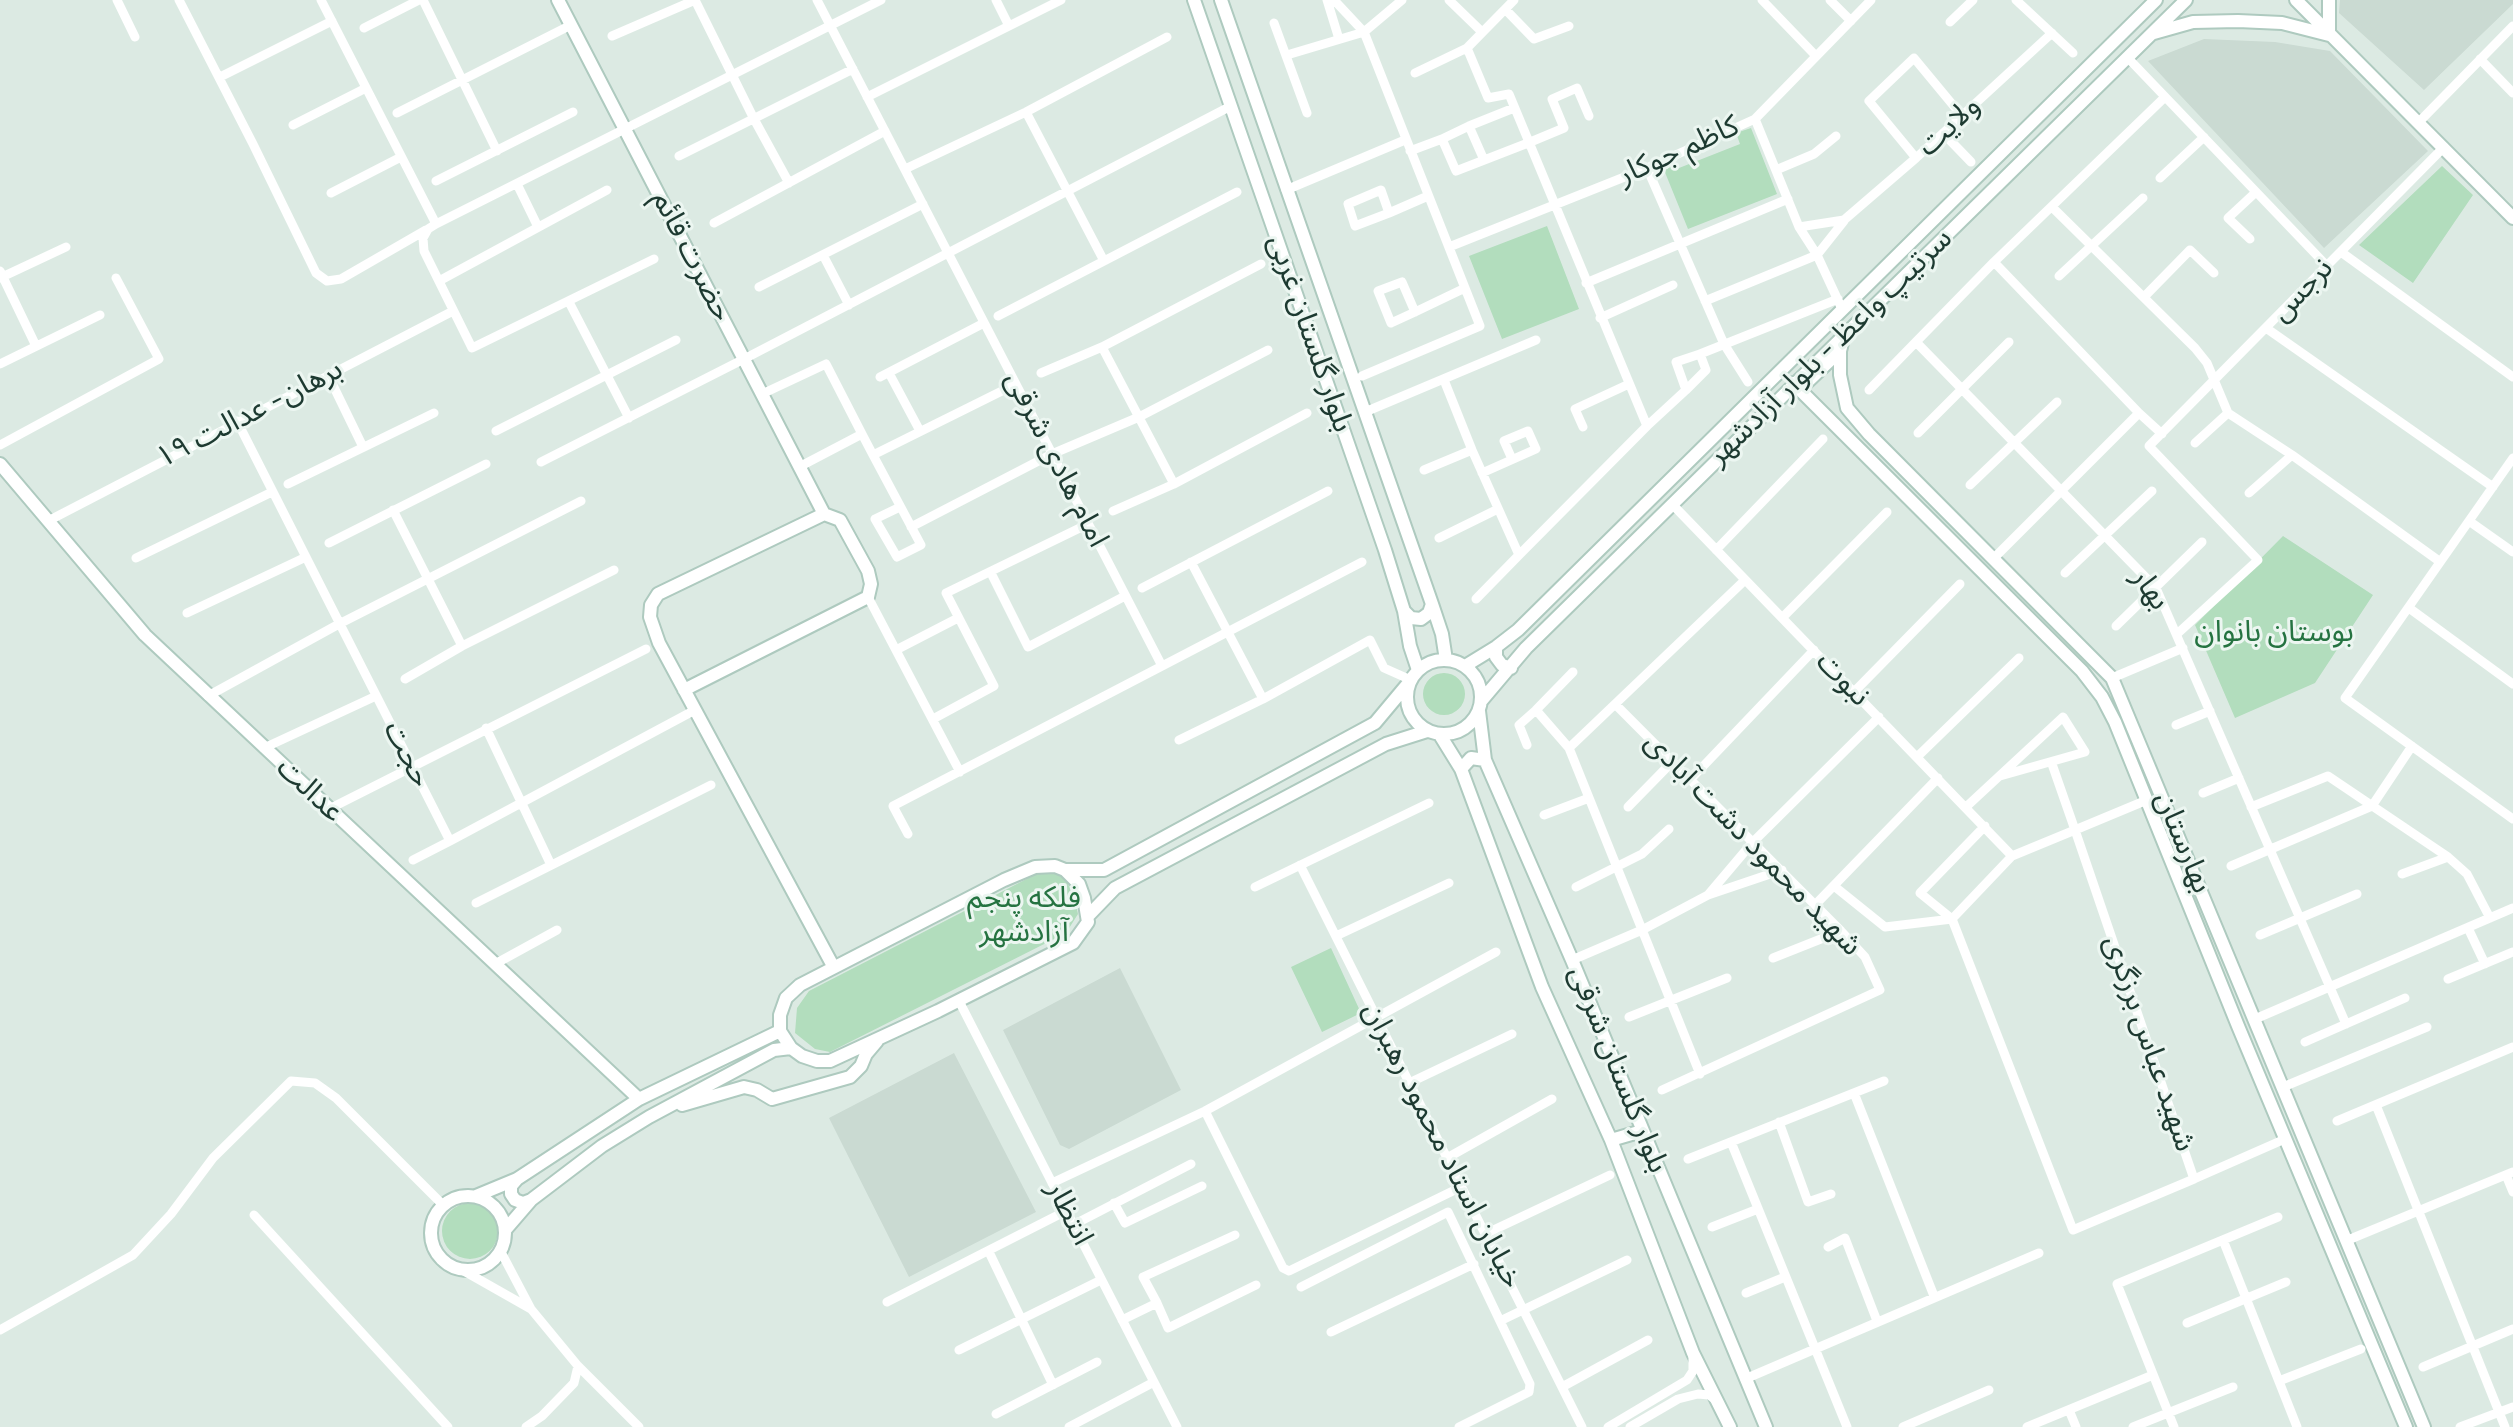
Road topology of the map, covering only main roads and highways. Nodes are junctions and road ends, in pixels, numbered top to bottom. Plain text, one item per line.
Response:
1 (558, 0) edge
2 (1194, 0) edge
3 (1221, 0) edge
4 (2143, 0) edge
5 (2156, 0) edge
6 (2186, 0) edge
7 (2296, 0) edge
8 (2329, 0) edge
9 (2141, 15) junction
10 (2151, 34) junction
11 (2329, 35) junction
12 (2513, 218) edge
13 (1844, 335) junction
14 (1840, 351) junction
15 (1797, 386) junction
16 (0, 464) edge
17 (824, 514) junction
18 (1994, 558) junction
19 (1982, 570) junction
20 (1432, 604) junction
21 (1404, 611) junction
22 (1496, 647) junction
23 (1446, 660) junction
24 (1465, 666) junction
25 (1511, 668) junction
26 (1415, 675) junction
27 (684, 690) junction
28 (1480, 706) junction
29 (1434, 733) junction
30 (1485, 760) junction
31 (1461, 769) junction
32 (2162, 794) junction
33 (2147, 800) junction
34 (1065, 870) junction
35 (1088, 916) junction
36 (833, 966) junction
37 (2255, 1019) junction
38 (2238, 1026) junction
39 (780, 1031) junction
40 (879, 1038) junction
41 (791, 1048) junction
42 (639, 1099) junction
43 (660, 1111) junction
44 (1642, 1131) junction
45 (1611, 1140) junction
46 (517, 1179) junction
47 (476, 1196) junction
48 (531, 1200) junction
49 (506, 1229) junction
50 (2348, 1240) junction
51 (2331, 1248) junction
52 (1730, 1427) edge
53 (1766, 1427) edge
54 (2406, 1427) edge
55 (2424, 1427) edge

1 - 17 main road, حضرت قائم
2 - 21 main road, بلوار گلستان غربی
3 - 20 main road, بلوار گلستان غربی
4 - 9 main road
5 - 9 main road, سرتیپ واعظ - بلوار آزادشهر
6 - 10 main road, سرتیپ واعظ - بلوار آزادشهر
7 - 11 main road
8 - 11 main road
9 - 22 main road, سرتیپ واعظ - بلوار آزادشهر
10 - 11 main road
10 - 13 main road, سرتیپ واعظ - بلوار آزادشهر
11 - 12 main road
13 - 14 main road, بهارستان
13 - 15 main road, سرتیپ واعظ - بلوار آزادشهر
14 - 15 main road
14 - 18 main road, بهارستان
15 - 19 main road, بهارستان
15 - 25 main road, سرتیپ واعظ - بلوار آزادشهر
16 - 42 main road, عدالت
17 - 27 main road
17 - 27 main road, حضرت قائم
18 - 19 main road
18 - 32 main road, بهارستان
19 - 33 main road, بهارستان
20 - 21 main road
20 - 23 main road, بلوار گلستان غربی
21 - 26 main road, بلوار گلستان غربی
22 - 24 main road, سرتیپ واعظ - بلوار آزادشهر
22 - 25 main road
23 - 24 main road
23 - 26 main road
24 - 28 main road
25 - 28 main road, سرتیپ واعظ - بلوار آزادشهر
26 - 29 main road
26 - 34 main road
27 - 36 main road
28 - 29 main road
28 - 30 main road, بلوار گلستان شرقی
29 - 31 main road, بلوار گلستان شرقی
29 - 35 main road
30 - 31 main road
30 - 44 main road, بلوار گلستان شرقی
31 - 45 main road, بلوار گلستان شرقی
32 - 33 main road
32 - 37 main road, بهارستان
33 - 38 main road, بهارستان
34 - 35 main road
34 - 36 main road
35 - 40 main road
36 - 39 main road
37 - 38 main road
37 - 50 main road, بهارستان
38 - 51 main road, بهارستان
39 - 41 main road
39 - 42 main road
40 - 41 main road
40 - 43 main road
41 - 43 main road
42 - 46 main road
43 - 48 main road
44 - 45 main road
44 - 53 main road, بلوار گلستان شرقی
45 - 52 main road, بلوار گلستان شرقی
46 - 47 main road
46 - 48 main road
47 - 49 main road
47 - 49 main road
48 - 49 main road
50 - 51 main road
50 - 55 main road, بهارستان
51 - 54 main road, بهارستان

